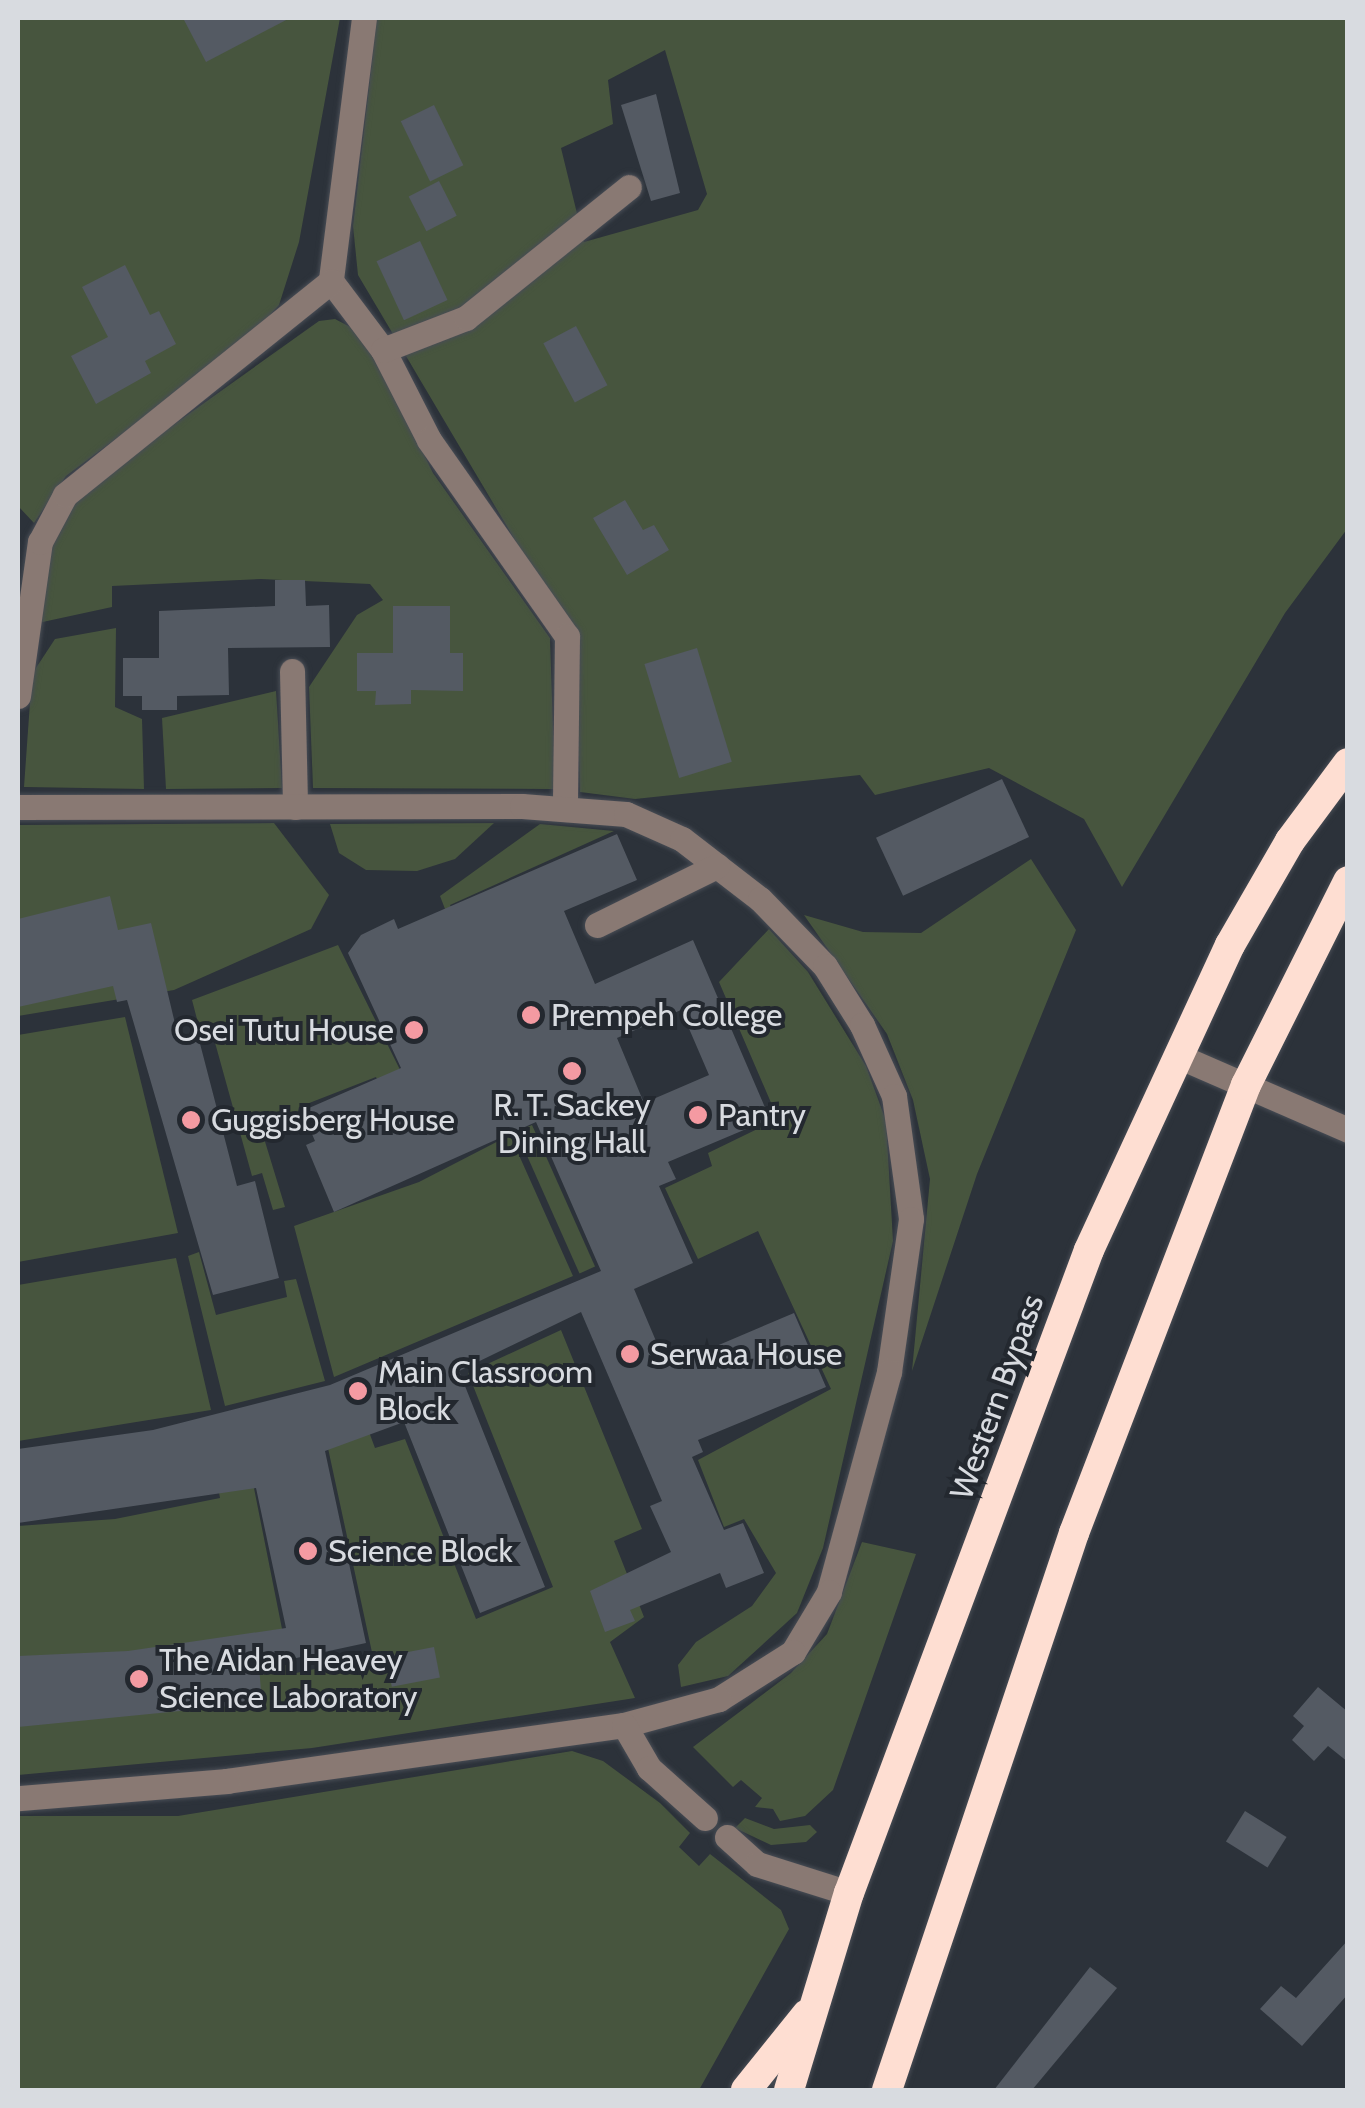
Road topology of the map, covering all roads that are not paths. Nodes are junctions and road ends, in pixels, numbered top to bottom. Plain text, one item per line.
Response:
1 (364, 18) edge
2 (629, 186) dead end
3 (331, 281) junction
4 (382, 350) junction
5 (292, 671) dead end
6 (18, 696) edge
7 (1348, 762) edge
8 (18, 807) edge
9 (295, 807) junction
10 (564, 809) junction
11 (717, 866) junction
12 (1348, 881) edge
13 (597, 925) dead end
14 (1178, 1056) junction
15 (1246, 1085) junction
16 (1348, 1130) edge
17 (624, 1725) junction
18 (18, 1798) edge
19 (704, 1818) dead end
20 (726, 1836) dead end
21 (849, 1893) junction
22 (818, 2000) junction
23 (746, 2090) edge
24 (789, 2090) edge
25 (887, 2090) edge

1 - 3 street
2 - 4 street
3 - 4 street
3 - 6 street
4 - 10 street
5 - 9 street
7 - 14 highway, Western Bypass
8 - 9 street
9 - 10 street
10 - 11 street
11 - 13 street
11 - 17 street
12 - 15 highway
14 - 15 street
14 - 21 highway, Western Bypass
15 - 16 street
15 - 25 highway
17 - 18 street
17 - 19 street
20 - 21 street
21 - 22 highway, Western Bypass
22 - 23 highway
22 - 24 highway, Western Bypass

